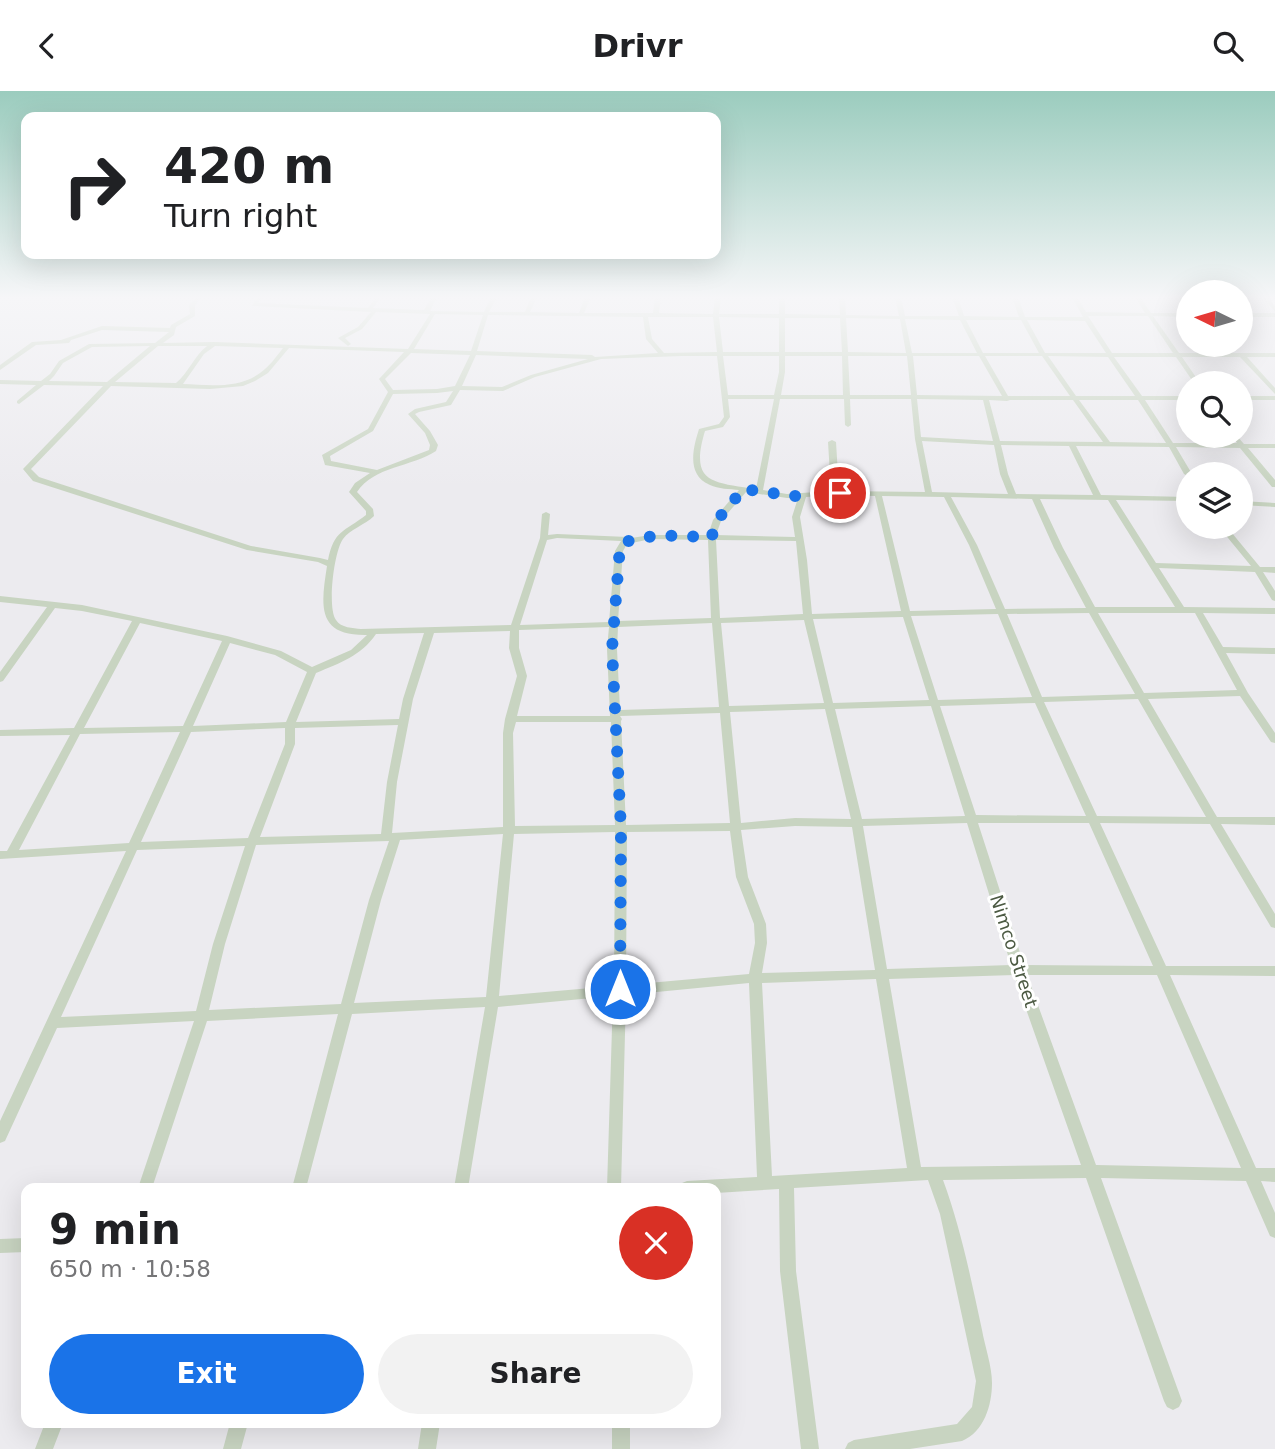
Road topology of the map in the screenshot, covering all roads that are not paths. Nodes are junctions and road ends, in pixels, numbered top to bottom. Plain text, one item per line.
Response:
1 (64, 360) edge
2 (137, 360) edge
3 (195, 360) edge
4 (275, 360) edge
5 (400, 360) edge
6 (471, 360) edge
7 (589, 360) edge
8 (721, 360) edge
9 (783, 360) edge
10 (844, 360) edge
11 (911, 360) edge
12 (985, 360) edge
13 (1049, 360) edge
14 (1113, 360) edge
15 (1251, 360) edge
16 (0, 382) edge
17 (42, 383) junction
18 (110, 384) junction
19 (178, 385) junction
20 (458, 388) junction
21 (1275, 391) edge
22 (391, 392) junction
23 (724, 397) junction
24 (779, 398) junction
25 (915, 398) junction
26 (1007, 398) junction
27 (1072, 398) junction
28 (1139, 398) junction
29 (1176, 398) edge
30 (1253, 398) edge
31 (1275, 398) edge
32 (846, 399) junction
33 (986, 399) junction
34 (19, 402) dead end
35 (848, 425) dead end
36 (918, 439) junction
37 (832, 442) dead end
38 (997, 443) junction
39 (1072, 444) junction
40 (1108, 445) junction
41 (1253, 445) edge
42 (1173, 446) junction
43 (1176, 446) edge
44 (1275, 446) edge
45 (1245, 448) edge
46 (1182, 462) edge
47 (377, 472) junction
48 (1275, 485) edge
49 (743, 489) junction
50 (759, 492) junction
51 (835, 493) junction
52 (878, 494) junction
53 (929, 495) junction
54 (947, 496) junction
55 (1013, 496) junction
56 (802, 497) junction
57 (1035, 497) junction
58 (1098, 497) junction
59 (1111, 498) junction
60 (1176, 499) edge
61 (1253, 504) edge
62 (1275, 505) edge
63 (545, 514) dead end
64 (712, 537) junction
65 (544, 538) junction
66 (800, 539) junction
67 (1233, 539) edge
68 (632, 540) junction
69 (329, 564) junction
70 (1156, 565) junction
71 (1258, 570) junction
72 (1275, 571) edge
73 (1275, 598) edge
74 (0, 599) edge
75 (53, 604) junction
76 (1090, 608) junction
77 (1180, 608) junction
78 (1197, 609) junction
79 (999, 610) junction
80 (1275, 611) edge
81 (906, 613) junction
82 (808, 617) junction
83 (137, 620) junction
84 (716, 620) junction
85 (615, 625) junction
86 (515, 627) junction
87 (430, 630) junction
88 (373, 632) junction
89 (227, 639) junction
90 (1220, 650) junction
91 (1275, 651) edge
92 (312, 671) junction
93 (0, 679) edge
94 (1243, 693) junction
95 (1141, 695) junction
96 (1038, 699) junction
97 (934, 701) junction
98 (830, 705) junction
99 (726, 711) junction
100 (617, 716) junction
101 (510, 719) junction
102 (403, 722) junction
103 (290, 725) junction
104 (187, 729) junction
105 (77, 732) junction
106 (0, 733) edge
107 (1275, 740) edge
108 (972, 819) junction
109 (1211, 819) junction
110 (1095, 820) junction
111 (1275, 821) edge
112 (857, 823) junction
113 (736, 828) junction
114 (621, 829) junction
115 (509, 830) junction
116 (391, 837) junction
117 (252, 841) junction
118 (132, 846) junction
119 (6, 854) edge
120 (1275, 924) edge
121 (1019, 970) junction
122 (1160, 971) junction
123 (1275, 971) edge
124 (883, 973) junction
125 (755, 978) junction
126 (620, 989) junction
127 (492, 1002) junction
128 (345, 1010) junction
129 (200, 1016) junction
130 (51, 1023) junction
131 (0, 1137) edge
132 (1092, 1171) junction
133 (915, 1174) junction
134 (933, 1174) junction
135 (1275, 1175) edge
136 (1252, 1176) junction
137 (786, 1182) junction
138 (147, 1183) edge
139 (300, 1183) edge
140 (462, 1183) edge
141 (614, 1183) edge
142 (765, 1184) junction
143 (721, 1186) edge
144 (1275, 1231) edge
145 (21, 1245) edge
146 (0, 1247) edge
147 (1173, 1401) dead end
148 (52, 1428) edge
149 (238, 1428) edge
150 (430, 1428) edge
151 (621, 1428) edge
152 (44, 1449) edge
153 (232, 1449) edge
154 (427, 1449) edge
155 (621, 1449) edge
156 (810, 1449) edge
157 (854, 1449) edge

1 - 17 street
2 - 18 street
3 - 19 street
4 - 19 street
5 - 22 street
6 - 20 street
7 - 20 street
8 - 23 street
9 - 24 street
10 - 32 street
11 - 25 street
12 - 26 street
13 - 27 street
14 - 28 street
15 - 21 street
16 - 17 street
17 - 18 street
17 - 34 street
18 - 19 street
18 - 69 street
20 - 22 street
20 - 47 street
22 - 47 street
23 - 24 street
23 - 49 street
24 - 32 street
24 - 50 street
25 - 32 street
25 - 33 street
25 - 36 street
26 - 27 street
26 - 33 street
27 - 28 street
27 - 40 street
28 - 29 street
28 - 42 street
30 - 31 street
32 - 35 street
33 - 38 street
36 - 38 street
36 - 53 street
37 - 51 street
38 - 39 street
38 - 55 street
39 - 40 street
39 - 58 street
40 - 42 street
41 - 44 street
42 - 43 street
42 - 46 street
45 - 48 street
47 - 69 street
49 - 50 street
49 - 64 street
50 - 56 street
51 - 52 street
51 - 56 street
52 - 53 street
52 - 81 street, Nimco Street
53 - 54 street
54 - 55 street
54 - 79 street
55 - 57 street
56 - 66 street
57 - 58 street
57 - 76 street
58 - 59 street
59 - 60 street
59 - 70 street
61 - 62 street
63 - 65 street
64 - 66 street
64 - 68 street
64 - 84 street
65 - 68 street
65 - 86 street
66 - 82 street
67 - 71 street
68 - 85 street
69 - 88 street
70 - 71 street
70 - 77 street
71 - 72 street
71 - 73 street
74 - 75 street
75 - 83 street
75 - 93 street
76 - 77 street
76 - 79 street
76 - 95 street
77 - 78 street
78 - 80 street
78 - 90 street
79 - 81 street
79 - 96 street
81 - 82 street
81 - 97 street, Nimco Street
82 - 84 street
82 - 98 street
83 - 89 street
83 - 105 street
84 - 85 street
84 - 99 street
85 - 86 street
85 - 100 street
86 - 87 street
86 - 101 street
87 - 88 street
87 - 102 street
88 - 92 street
89 - 92 street
89 - 104 street
90 - 91 street
90 - 94 street
92 - 103 street
94 - 95 street
94 - 107 street
95 - 96 street
95 - 109 street
96 - 97 street
96 - 110 street
97 - 98 street
97 - 108 street, Nimco Street
98 - 99 street
98 - 112 street
99 - 100 street
99 - 113 street
100 - 101 street
100 - 114 street
101 - 115 street
102 - 103 street
102 - 116 street
103 - 104 street
103 - 117 street
104 - 105 street
104 - 118 street
105 - 106 street
105 - 119 street
108 - 110 street
108 - 112 street
108 - 121 street, Nimco Street
109 - 110 street
109 - 111 street
109 - 120 street
110 - 122 street
112 - 113 street
112 - 124 street
113 - 114 street
113 - 125 street
114 - 115 street
114 - 126 street
115 - 116 street
115 - 127 street
116 - 117 street
116 - 128 street
117 - 118 street
117 - 129 street
118 - 119 street
118 - 130 street
121 - 122 street
121 - 124 street
121 - 132 street, Nimco Street
122 - 123 street
122 - 136 street
124 - 125 street
124 - 133 street
125 - 126 street
125 - 142 street
126 - 127 street
126 - 141 street
127 - 128 street
127 - 140 street
128 - 129 street
128 - 139 street
129 - 130 street
129 - 138 street
130 - 131 street
132 - 134 street
132 - 136 street
132 - 147 street, Nimco Street
133 - 134 street
133 - 137 street
134 - 157 street
135 - 136 street
136 - 144 street
137 - 142 street
137 - 156 street
142 - 143 street
145 - 146 street
148 - 152 street
149 - 153 street
150 - 154 street
151 - 155 street

